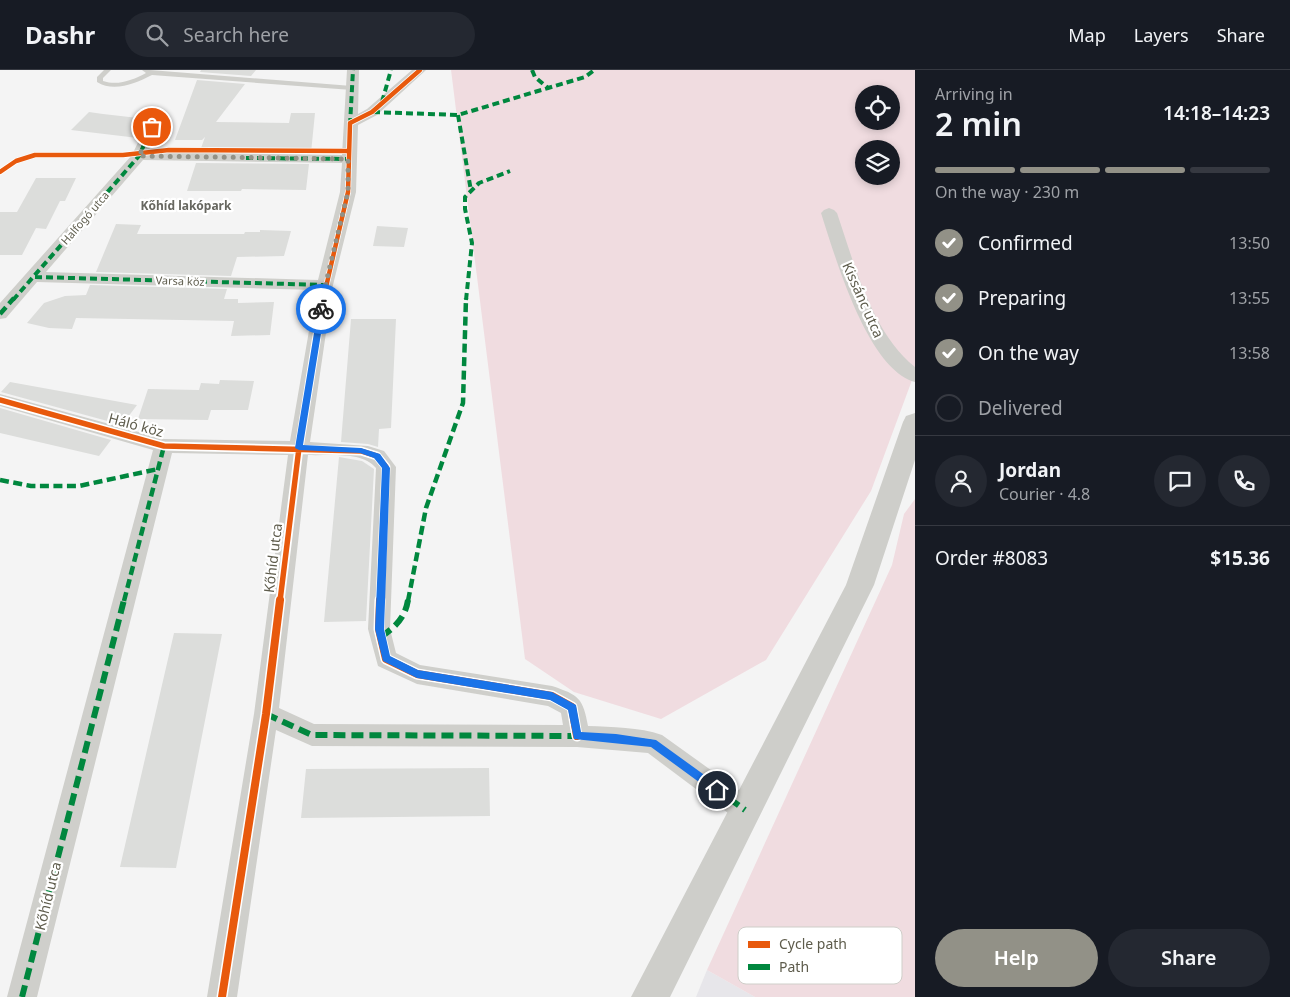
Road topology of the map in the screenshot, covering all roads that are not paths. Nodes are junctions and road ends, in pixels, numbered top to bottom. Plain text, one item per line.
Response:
1 (108, 70) edge
2 (353, 70) edge
3 (420, 70) edge
4 (148, 71) edge
5 (352, 88) junction
6 (158, 114) dead end
7 (350, 123) junction
8 (139, 156) junction
9 (348, 159) junction
10 (829, 213) dead end
11 (34, 277) junction
12 (325, 285) junction
13 (0, 314) edge
14 (915, 376) edge
15 (0, 400) edge
16 (914, 428) edge
17 (164, 446) junction
18 (299, 448) junction
19 (266, 714) junction
20 (577, 736) junction
21 (745, 810) junction
22 (22, 997) edge
23 (222, 997) edge
24 (650, 997) edge

1 - 4 lane
2 - 5 street, Kőhíd utca
3 - 7 street
4 - 5 lane
5 - 7 street, Kőhíd utca
6 - 8 street, Halfogó utca
7 - 9 street, Kőhíd utca
8 - 9 street
8 - 11 street, Halfogó utca
9 - 12 street, Kőhíd utca
10 - 14 street, Kissánc utca
11 - 12 street, Varsa köz
11 - 13 street, Halfogó utca
12 - 18 street, Kőhíd utca
15 - 17 street, Háló köz
16 - 21 main road
17 - 18 street, Háló köz
17 - 22 street, Kőhíd utca
18 - 19 street, Kőhíd utca
18 - 20 street, Háló köz
19 - 20 street
19 - 23 street, Kőhíd utca
20 - 21 street
21 - 24 main road

